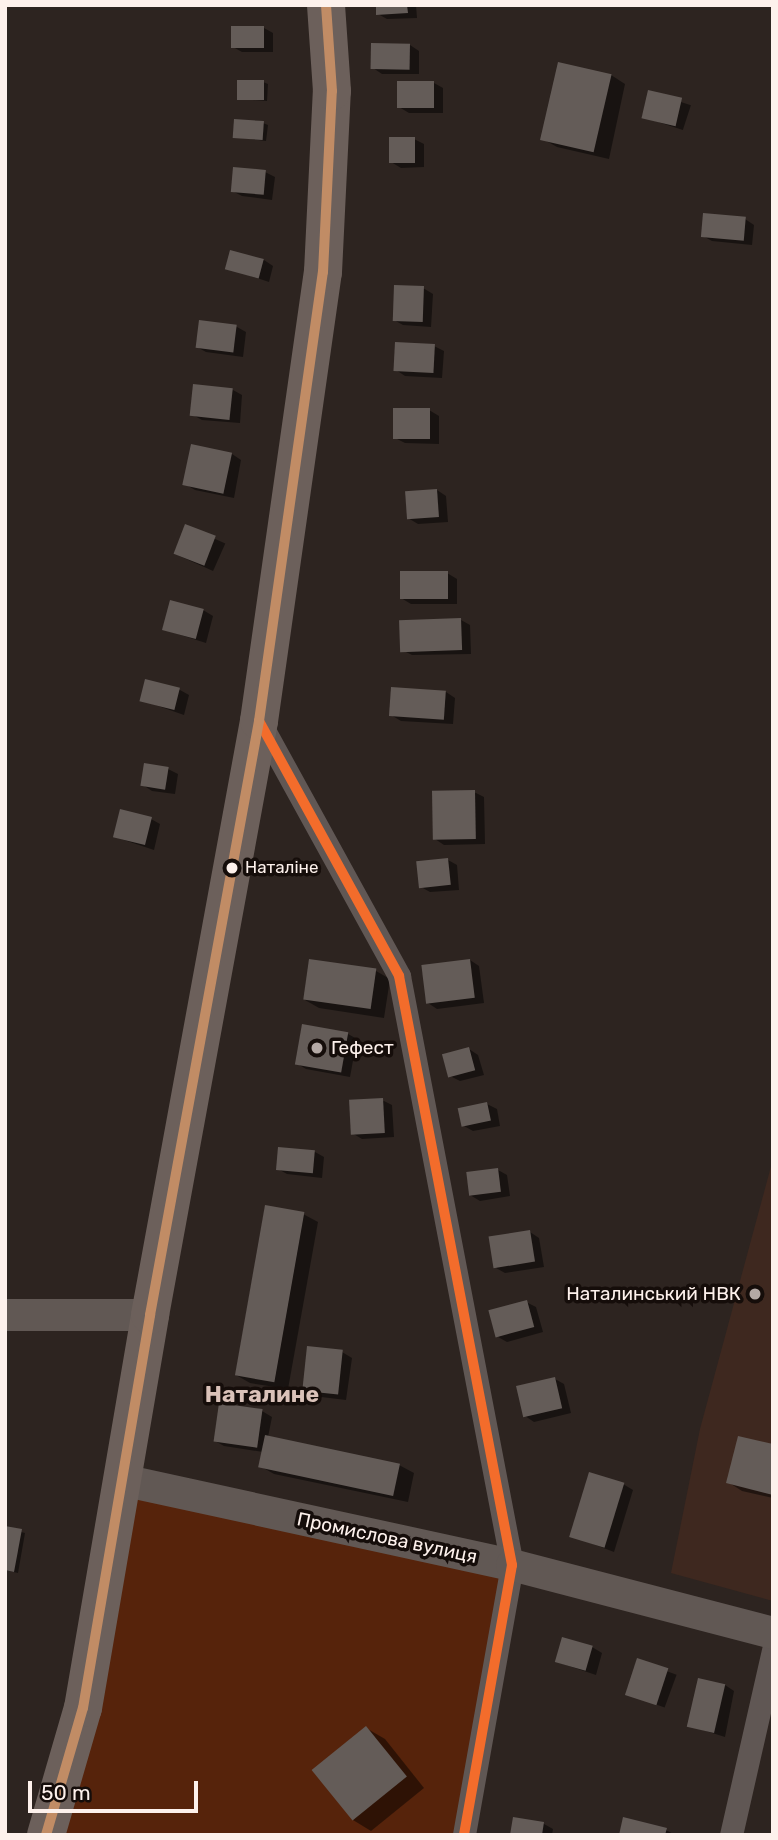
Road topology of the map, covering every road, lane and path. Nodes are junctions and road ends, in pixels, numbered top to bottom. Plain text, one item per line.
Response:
1 (326, 5) edge
2 (259, 720) junction
3 (5, 1315) edge
4 (150, 1315) junction
5 (122, 1480) junction
6 (512, 1565) junction
7 (773, 1633) edge
8 (773, 1650) edge
9 (46, 1835) edge
10 (464, 1835) edge
11 (731, 1835) edge

1 - 2 highway
2 - 4 highway
2 - 6 street
3 - 4 street
4 - 5 highway
5 - 6 street, Промислова вулиця
5 - 9 highway
6 - 7 street, Промислова вулиця
6 - 10 street
8 - 11 street

